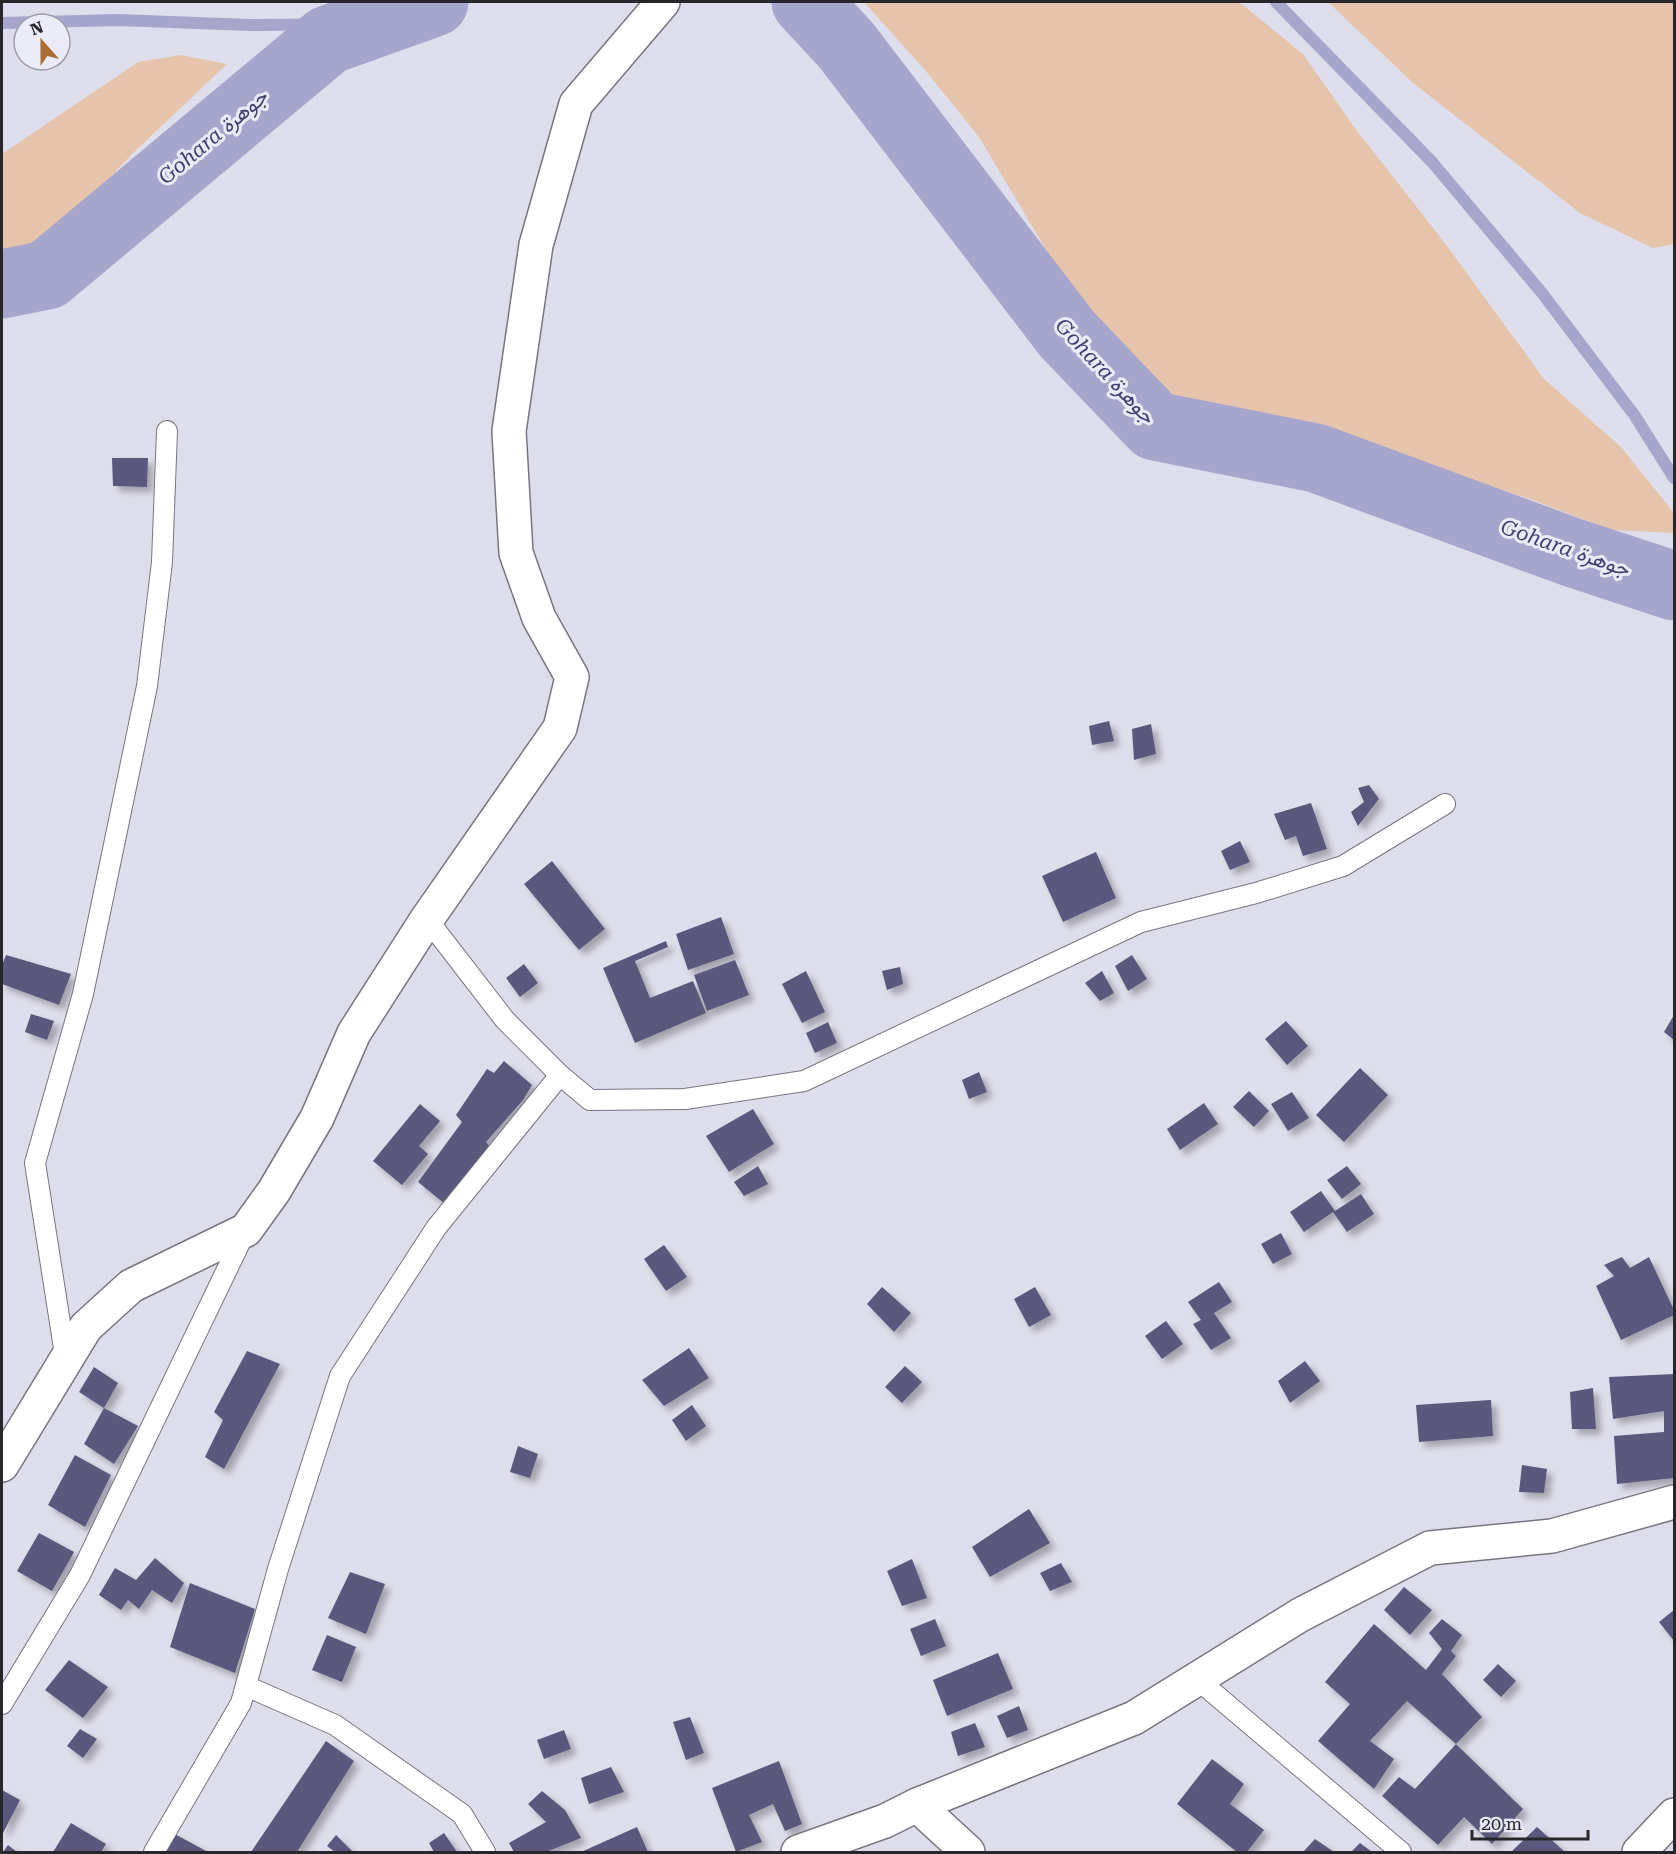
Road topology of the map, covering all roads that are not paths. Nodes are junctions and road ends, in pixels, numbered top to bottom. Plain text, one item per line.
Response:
1 (663, 2) edge
2 (167, 431) dead end
3 (1445, 804) dead end
4 (428, 919) junction
5 (560, 1075) junction
6 (246, 1230) junction
7 (66, 1361) junction
8 (2, 1465) edge
9 (1674, 1502) edge
10 (1197, 1679) junction
11 (246, 1686) junction
12 (2, 1704) edge
13 (917, 1805) junction
14 (1674, 1815) edge
15 (154, 1852) edge
16 (485, 1852) edge
17 (798, 1852) edge
18 (968, 1852) edge
19 (1401, 1852) edge
20 (1639, 1852) edge

1 - 4 street
2 - 7 lane
3 - 5 lane
4 - 5 lane
4 - 6 street
5 - 11 lane
6 - 7 street
6 - 12 lane
7 - 8 street
9 - 10 street
10 - 13 street
10 - 19 lane
11 - 15 lane
11 - 16 lane
13 - 17 street
13 - 18 street
14 - 20 street

